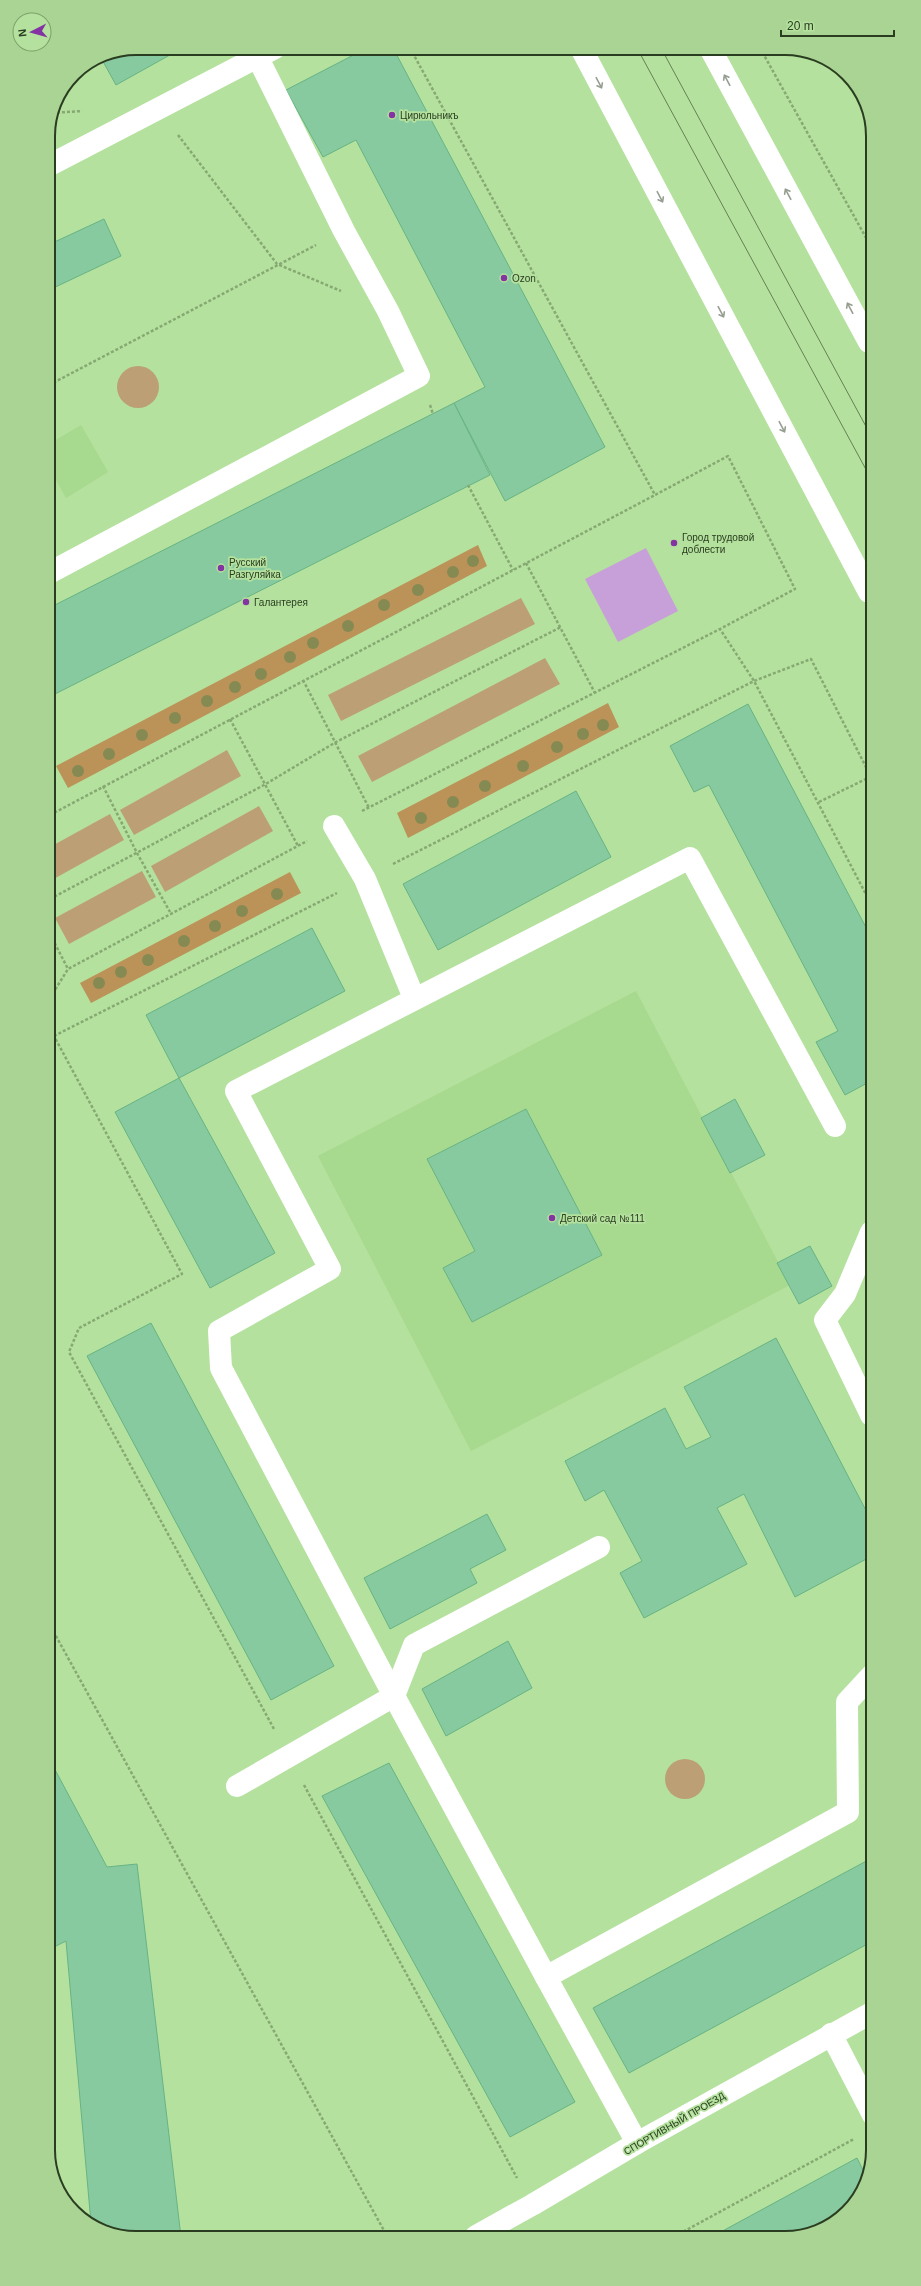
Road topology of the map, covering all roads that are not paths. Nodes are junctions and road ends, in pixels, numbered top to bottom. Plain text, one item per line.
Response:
1 (255, 55) edge
2 (264, 55) edge
3 (585, 55) edge
4 (714, 55) edge
5 (55, 162) edge
6 (866, 336) edge
7 (55, 570) edge
8 (866, 584) edge
9 (334, 826) dead end
10 (414, 998) junction
11 (835, 1126) dead end
12 (866, 1244) edge
13 (866, 1405) edge
14 (599, 1547) dead end
15 (866, 1681) edge
16 (394, 1696) junction
17 (237, 1786) dead end
18 (546, 1977) junction
19 (866, 2016) edge
20 (831, 2034) junction
21 (866, 2102) edge
22 (637, 2143) junction
23 (485, 2231) edge

1 - 5 main road
2 - 7 main road
3 -> 8 main road
6 -> 4 main road
9 - 10 main road
10 - 11 main road
10 - 16 main road
12 - 13 main road
14 - 16 main road
15 - 18 main road
16 - 17 main road
16 - 18 main road
18 - 22 main road
19 - 20 main road, СПОРТИВНЫЙ ПРОЕЗД
20 - 21 main road
20 - 22 main road, СПОРТИВНЫЙ ПРОЕЗД
22 - 23 main road, СПОРТИВНЫЙ ПРОЕЗД

